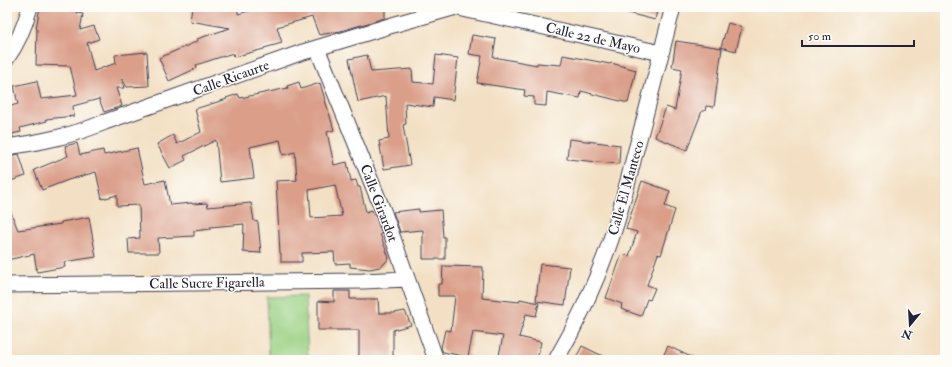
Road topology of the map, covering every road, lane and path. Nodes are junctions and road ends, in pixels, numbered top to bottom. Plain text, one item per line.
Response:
1 (30, 7) edge
2 (455, 7) edge
3 (673, 7) edge
4 (516, 14) edge
5 (317, 48) junction
6 (662, 53) junction
7 (7, 58) edge
8 (7, 147) edge
9 (407, 279) junction
10 (7, 285) edge
11 (436, 360) edge
12 (556, 360) edge

1 - 7 street
2 - 4 street, Calle 22 de Mayo
2 - 5 street, Calle Ricaurte
3 - 6 street, Calle El Manteco
4 - 6 street, Calle 22 de Mayo
5 - 8 street, Calle Ricaurte
5 - 9 street, Calle Girardot
6 - 12 street, Calle El Manteco
9 - 10 street, Calle Sucre Figarella
9 - 11 street, Calle Girardot

